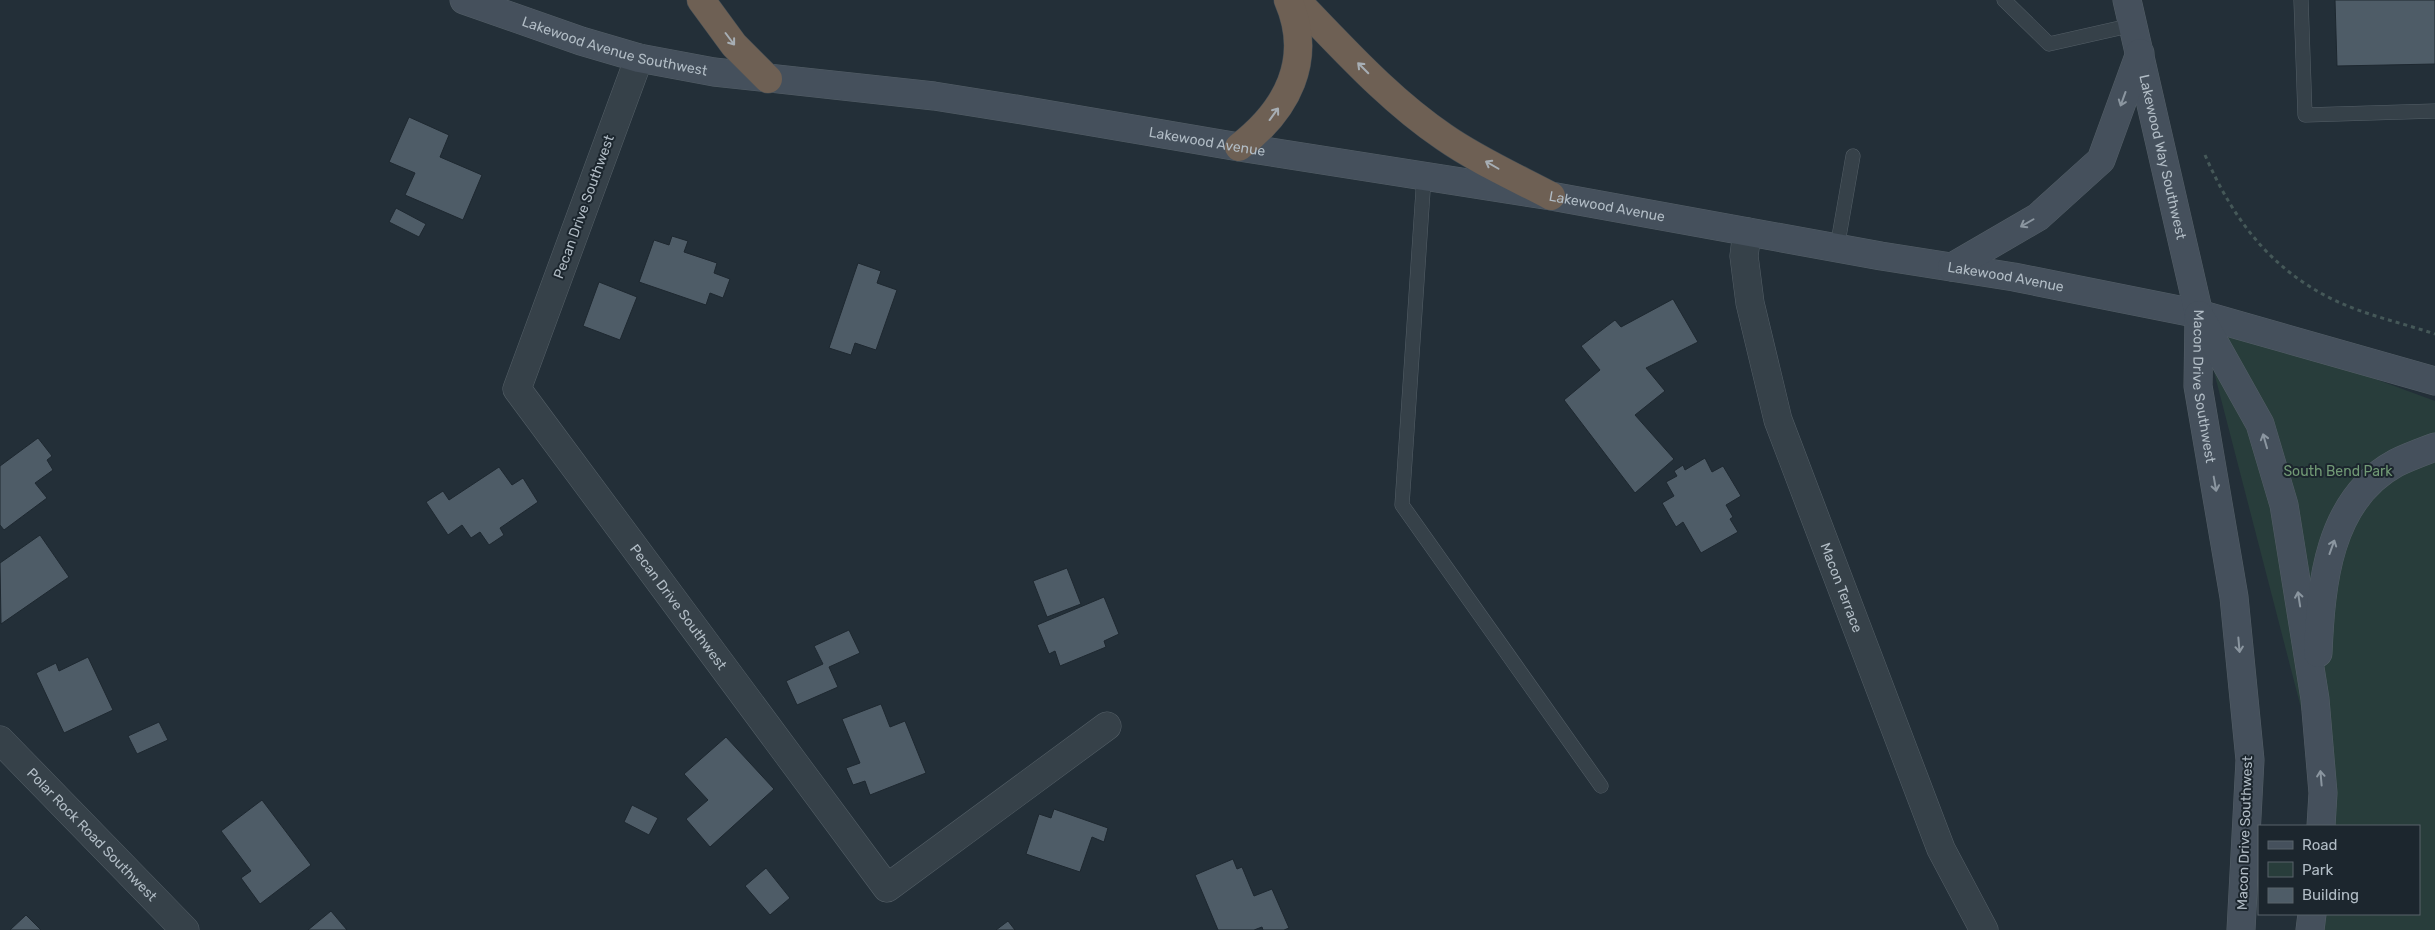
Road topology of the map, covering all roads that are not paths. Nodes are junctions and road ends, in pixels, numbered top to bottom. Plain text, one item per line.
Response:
1 (464, 0) edge
2 (701, 0) edge
3 (1288, 0) edge
4 (1296, 0) edge
5 (2004, 0) edge
6 (2302, 0) edge
7 (2130, 12) edge
8 (2140, 53) junction
9 (639, 58) junction
10 (768, 79) junction
11 (2435, 111) edge
12 (1240, 148) junction
13 (1853, 156) dead end
14 (1424, 176) junction
15 (1551, 196) junction
16 (1747, 232) junction
17 (1837, 248) junction
18 (1952, 267) junction
19 (2199, 314) junction
20 (2435, 381) edge
21 (2435, 447) edge
22 (2315, 699) junction
23 (1107, 726) dead end
24 (0, 740) edge
25 (1601, 786) dead end
26 (2321, 825) edge
27 (2312, 915) edge
28 (185, 930) edge
29 (1984, 930) edge
30 (2241, 930) edge
31 (2310, 930) edge

1 - 9 main road, Lakewood Avenue Southwest
2 -> 10 highway
12 -> 3 highway
15 -> 4 highway
5 - 7 lane
6 - 11 lane
7 - 8 main road, Lakewood Way Southwest
8 -> 18 main road
8 - 19 main road, Lakewood Way Southwest
9 - 10 main road, Lakewood Avenue Southwest
9 - 23 street, Pecan Drive Southwest
10 - 12 main road, Lakewood Avenue
12 - 14 main road, Lakewood Avenue
13 - 17 lane
14 - 15 main road, Lakewood Avenue
14 - 25 lane
15 - 16 main road, Lakewood Avenue
16 - 17 main road, Lakewood Avenue
16 - 29 street, Macon Terrace
17 - 18 main road, Lakewood Avenue
18 - 19 main road, Lakewood Avenue
19 - 20 main road, Lakewood Avenue
22 -> 19 main road, Macon Drive Southwest
19 -> 30 main road, Macon Drive Southwest
22 -> 21 main road
26 -> 22 main road, Macon Drive Southwest
24 - 28 street, Polar Rock Road Southwest
27 - 31 main road

